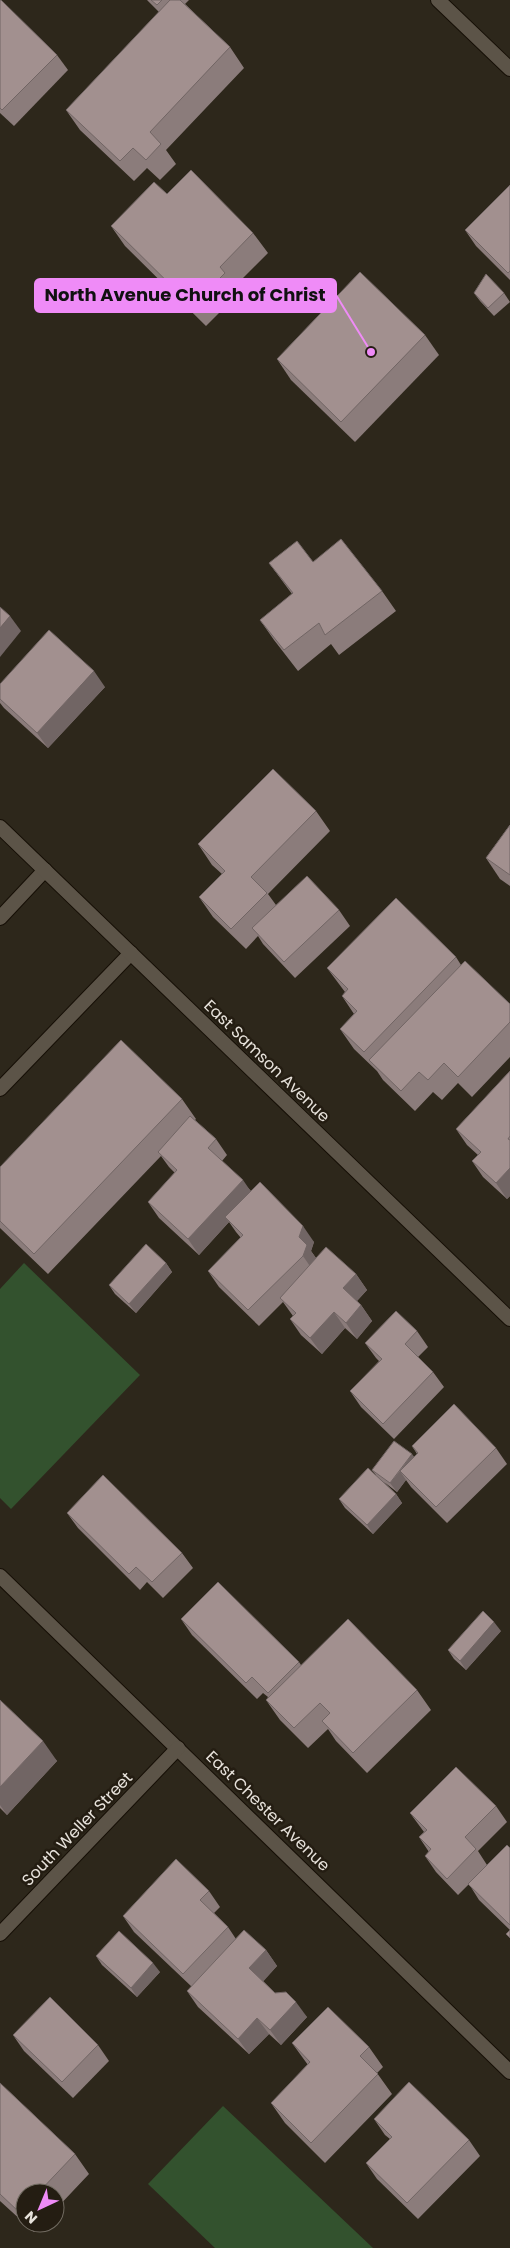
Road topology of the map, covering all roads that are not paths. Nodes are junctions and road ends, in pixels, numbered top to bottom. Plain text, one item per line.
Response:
1 (438, 0) edge
2 (510, 70) edge
3 (0, 827) edge
4 (45, 870) junction
5 (0, 918) edge
6 (131, 953) junction
7 (0, 1089) edge
8 (510, 1319) edge
9 (0, 1576) edge
10 (178, 1748) junction
11 (0, 1934) edge
12 (510, 2072) edge

1 - 2 street
3 - 4 street, East Samson Avenue
4 - 5 street
4 - 6 street, East Samson Avenue
6 - 7 street
6 - 8 street, East Samson Avenue
9 - 10 street, East Chester Avenue
10 - 11 street, South Weller Street
10 - 12 street, East Chester Avenue

